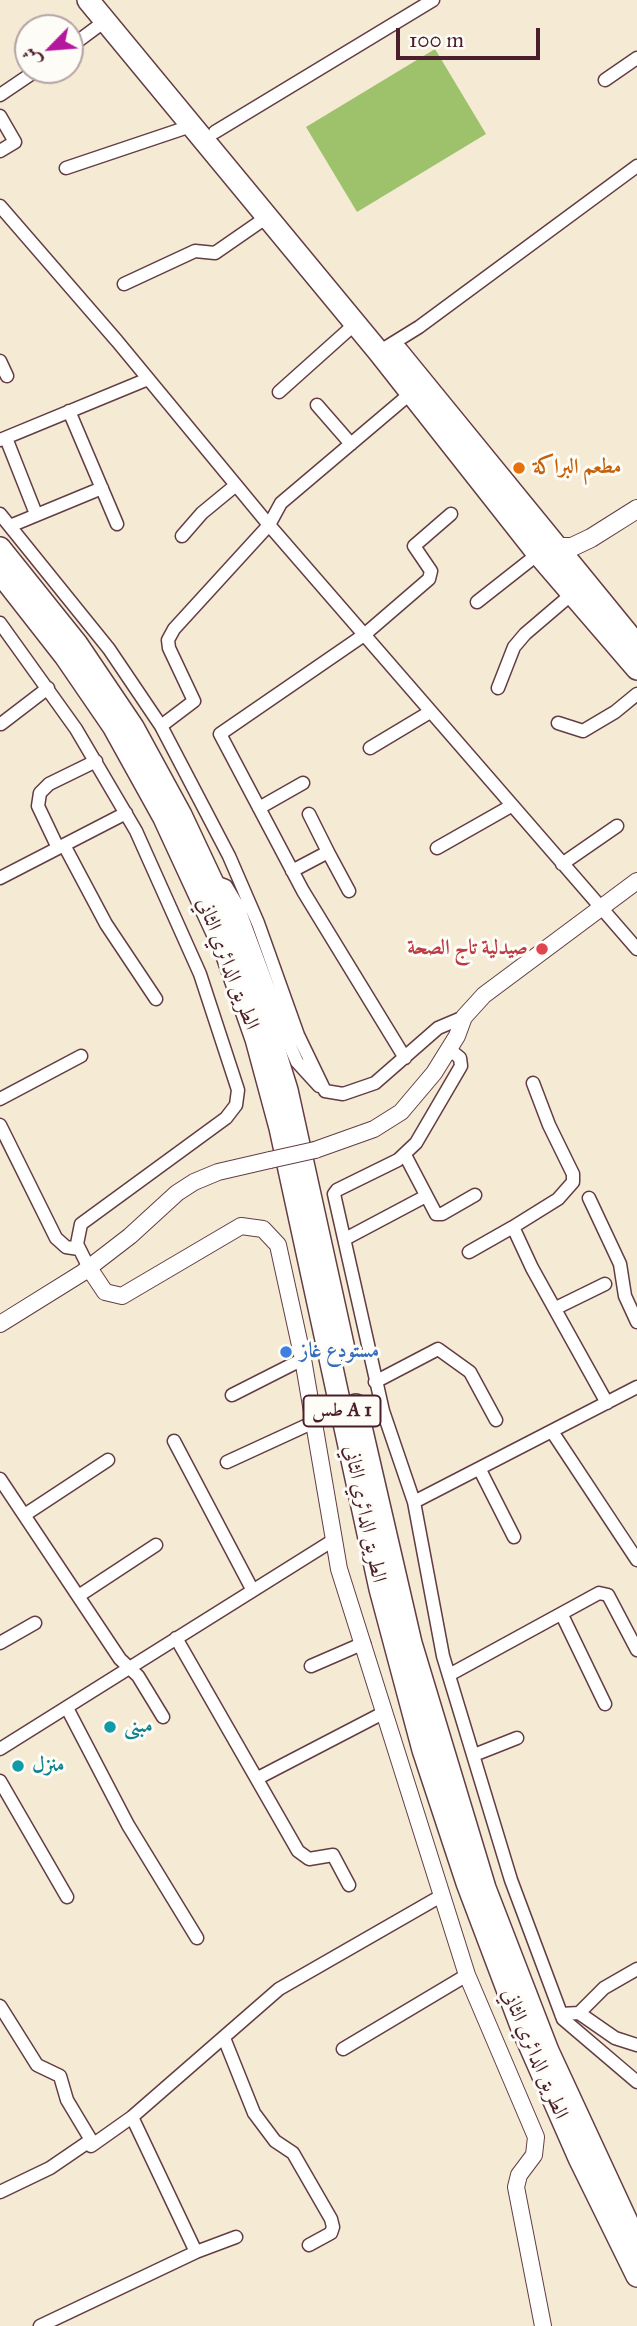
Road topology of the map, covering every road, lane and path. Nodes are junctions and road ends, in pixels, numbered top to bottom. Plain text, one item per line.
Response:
1 (88, 0) edge
2 (433, 0) edge
3 (106, 11) edge
4 (84, 33) edge
5 (637, 58) edge
6 (605, 80) dead end
7 (16, 84) edge
8 (0, 95) edge
9 (0, 116) edge
10 (191, 125) junction
11 (215, 132) junction
12 (0, 151) edge
13 (637, 166) edge
14 (66, 168) dead end
15 (0, 206) edge
16 (267, 217) junction
17 (124, 284) dead end
18 (355, 324) junction
19 (385, 348) junction
20 (0, 361) edge
21 (7, 376) dead end
22 (148, 379) junction
23 (279, 392) dead end
24 (411, 393) junction
25 (317, 405) dead end
26 (69, 411) junction
27 (3, 439) edge
28 (351, 444) junction
29 (236, 485) junction
30 (102, 488) junction
31 (637, 510) edge
32 (0, 514) edge
33 (36, 514) junction
34 (451, 514) dead end
35 (117, 524) dead end
36 (269, 525) junction
37 (10, 526) junction
38 (182, 536) dead end
39 (592, 538) junction
40 (0, 548) edge
41 (546, 550) junction
42 (572, 568) junction
43 (0, 573) edge
44 (573, 593) junction
45 (477, 602) dead end
46 (0, 623) edge
47 (364, 635) junction
48 (637, 645) edge
49 (637, 669) edge
50 (48, 688) junction
51 (498, 688) dead end
52 (637, 694) edge
53 (430, 712) junction
54 (558, 723) dead end
55 (1, 724) edge
56 (161, 726) junction
57 (370, 748) dead end
58 (96, 761) junction
59 (303, 783) dead end
60 (511, 806) junction
61 (259, 808) junction
62 (126, 813) junction
63 (309, 814) dead end
64 (617, 827) dead end
65 (61, 847) junction
66 (437, 848) dead end
67 (328, 852) junction
68 (562, 864) junction
69 (292, 871) junction
70 (0, 878) edge
71 (213, 881) junction
72 (637, 881) edge
73 (349, 891) dead end
74 (600, 908) junction
75 (637, 949) edge
76 (156, 999) dead end
77 (464, 1017) junction
78 (449, 1049) junction
79 (81, 1056) dead end
80 (404, 1058) junction
81 (533, 1083) dead end
82 (325, 1090) junction
83 (0, 1099) edge
84 (0, 1125) edge
85 (405, 1155) junction
86 (475, 1195) dead end
87 (426, 1196) junction
88 (589, 1198) dead end
89 (513, 1227) junction
90 (345, 1239) junction
91 (79, 1249) junction
92 (469, 1252) dead end
93 (89, 1268) junction
94 (605, 1284) dead end
95 (556, 1308) junction
96 (637, 1322) edge
97 (0, 1324) edge
98 (303, 1359) junction
99 (375, 1382) junction
100 (637, 1387) edge
101 (232, 1395) dead end
102 (607, 1403) junction
103 (496, 1420) dead end
104 (314, 1422) junction
105 (553, 1433) junction
106 (174, 1441) dead end
107 (108, 1460) dead end
108 (227, 1462) dead end
109 (480, 1470) junction
110 (0, 1479) edge
111 (414, 1502) junction
112 (26, 1514) junction
113 (514, 1537) dead end
114 (332, 1541) junction
115 (156, 1545) dead end
116 (637, 1560) edge
117 (252, 1589) junction
118 (80, 1595) junction
119 (562, 1615) junction
120 (35, 1623) dead end
121 (176, 1638) junction
122 (0, 1643) edge
123 (364, 1643) junction
124 (637, 1650) edge
125 (311, 1666) dead end
126 (130, 1668) junction
127 (449, 1675) junction
128 (605, 1704) dead end
129 (67, 1708) junction
130 (385, 1712) junction
131 (163, 1717) dead end
132 (517, 1738) dead end
133 (0, 1749) edge
134 (474, 1755) junction
135 (257, 1778) junction
136 (0, 1781) edge
137 (349, 1885) dead end
138 (441, 1896) junction
139 (67, 1897) dead end
140 (197, 1938) dead end
141 (637, 1969) edge
142 (467, 1975) junction
143 (0, 2006) edge
144 (579, 2012) junction
145 (561, 2014) junction
146 (224, 2038) junction
147 (637, 2045) edge
148 (343, 2049) dead end
149 (637, 2082) edge
150 (132, 2116) junction
151 (91, 2140) junction
152 (0, 2192) edge
153 (236, 2237) dead end
154 (637, 2243) edge
155 (309, 2245) dead end
156 (197, 2252) junction
157 (637, 2276) edge
158 (40, 2326) edge
159 (542, 2326) edge

1 - 3 highway
2 - 11 street
3 - 4 street
3 - 10 highway
3 - 11 highway
5 - 6 street
7 - 8 street
9 - 12 street
10 - 14 street
10 - 16 highway
11 - 19 highway
13 - 19 street
15 - 22 street
16 - 17 street
16 - 18 highway
18 - 19 highway
18 - 23 street
19 - 24 highway
19 - 41 highway
20 - 21 street
22 - 26 street
22 - 29 street
24 - 28 street
24 - 41 highway
25 - 28 street
26 - 27 street
26 - 30 street
27 - 33 street
28 - 36 street
29 - 36 street
29 - 38 street
30 - 33 street
30 - 35 street
31 - 39 main road
32 - 37 street
33 - 37 street
34 - 47 street
36 - 47 street
36 - 56 street
37 - 56 street
39 - 41 main road
39 - 42 main road
40 - 71 highway, الطريق الدائري الثاني / طس A 1
41 - 42 highway
41 - 44 highway
41 - 45 street
42 - 48 highway
43 - 157 highway, الطريق الدائري الثاني / طس A 1
44 - 49 highway
44 - 51 street
46 - 50 street
47 - 53 street
47 - 61 street
50 - 55 street
50 - 58 street
52 - 54 street
53 - 57 street
53 - 60 street
56 - 82 street
58 - 62 street
58 - 65 street
59 - 61 street
60 - 66 street
60 - 68 street
61 - 69 street
62 - 65 street
62 - 91 street
63 - 67 street
64 - 68 street
65 - 70 street
65 - 76 street
67 - 69 street
67 - 73 street
68 - 74 street
69 - 80 street
71 - 82 street
71 - 154 highway, الطريق الدائري الثاني / طس A 1
72 - 74 street
74 - 75 street
74 - 77 street
77 - 78 street
77 - 80 street
78 - 85 street
78 - 93 street, bridge
79 - 83 street
80 - 82 street
81 - 89 street
84 - 91 street
85 - 87 street
85 - 90 street
86 - 87 street
87 - 90 street
88 - 96 street
89 - 92 street
89 - 95 street
90 - 99 street
91 - 93 street
93 - 97 street
93 - 98 street
94 - 95 street
95 - 102 street
98 - 101 street
98 - 104 street
99 - 103 street
99 - 111 street
100 - 102 street
102 - 105 street
104 - 108 street
104 - 114 street
105 - 109 street
105 - 116 street
106 - 117 street
107 - 112 street
109 - 111 street
109 - 113 street
110 - 112 street
111 - 127 street
112 - 118 street
114 - 117 street
114 - 123 street
115 - 118 street
117 - 121 street
118 - 126 street
119 - 124 street
119 - 127 street
119 - 128 street
120 - 122 street
121 - 126 street
121 - 135 street
123 - 125 street
123 - 130 street
126 - 129 street
126 - 131 street
127 - 134 street
129 - 133 street
129 - 140 street
130 - 135 street
130 - 138 street
132 - 134 street
134 - 145 street
135 - 137 street
136 - 139 street
138 - 142 street
138 - 146 street
141 - 144 street
142 - 148 street
142 - 159 street
143 - 151 street
144 - 145 street
144 - 147 street
145 - 149 street
146 - 150 street
146 - 155 street
150 - 151 street
150 - 156 street
151 - 152 street
153 - 156 street
156 - 158 street

